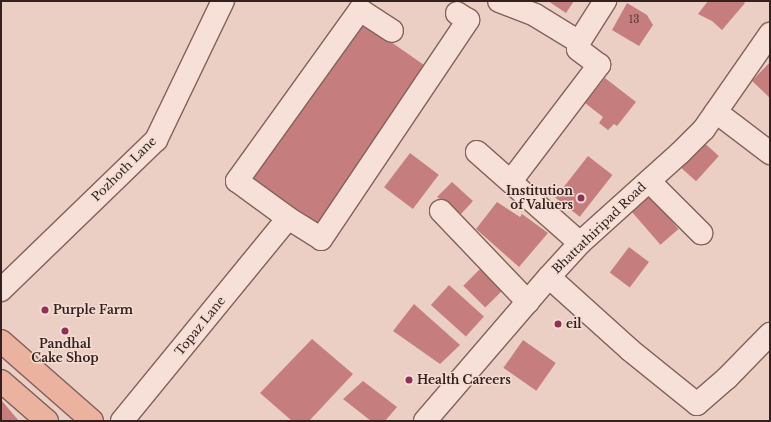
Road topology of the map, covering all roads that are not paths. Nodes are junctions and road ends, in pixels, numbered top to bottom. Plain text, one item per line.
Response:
1 (223, 1) edge
2 (499, 1) edge
3 (605, 1) edge
4 (457, 13) dead end
5 (392, 31) dead end
6 (770, 34) edge
7 (579, 42) junction
8 (716, 112) junction
9 (477, 152) dead end
10 (770, 154) edge
11 (511, 181) junction
12 (649, 181) junction
13 (441, 211) dead end
14 (283, 224) junction
15 (701, 233) dead end
16 (580, 243) junction
17 (548, 277) junction
18 (1, 290) edge
19 (528, 302) junction
20 (770, 334) edge
21 (1, 341) edge
22 (1, 381) edge
23 (47, 421) edge
24 (92, 421) edge
25 (122, 421) edge
26 (425, 421) edge

1 - 18 street, Pozhoth Lane
2 - 7 street
3 - 7 street
4 - 14 street
5 - 14 street
6 - 8 street, Bhattathiripad Road
7 - 11 street
8 - 10 street
8 - 12 street, Bhattathiripad Road
9 - 11 street
11 - 16 street
12 - 15 street
12 - 16 street, Bhattathiripad Road
13 - 19 street
14 - 25 street, Topaz Lane
16 - 17 street, Bhattathiripad Road
17 - 19 street, Bhattathiripad Road
17 - 20 street
19 - 26 street, Bhattathiripad Road
21 - 24 main road
22 - 23 main road

